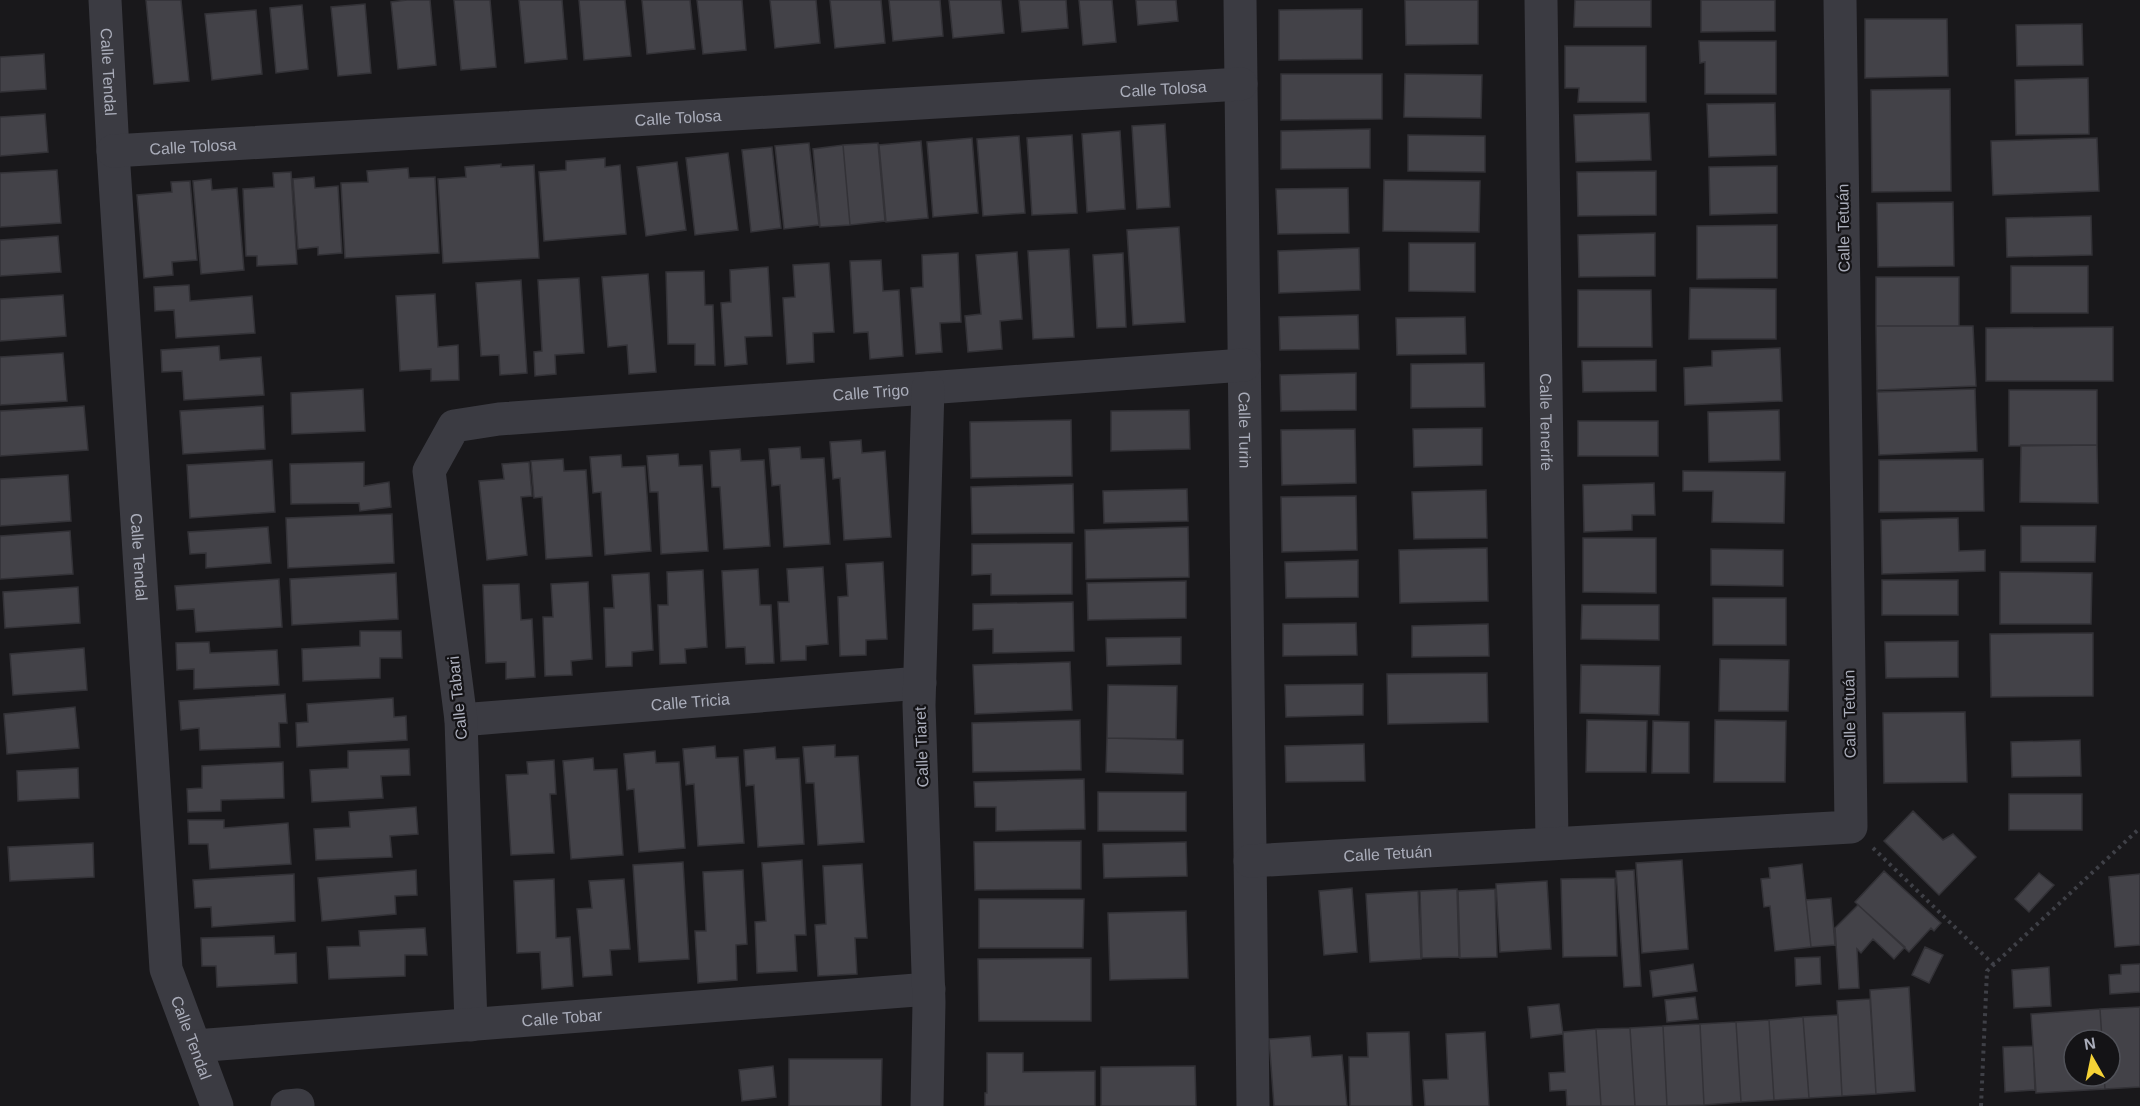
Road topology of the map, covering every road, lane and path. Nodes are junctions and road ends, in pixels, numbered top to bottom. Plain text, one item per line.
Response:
1 (105, 0) edge
2 (1240, 0) edge
3 (1541, 0) edge
4 (1840, 0) edge
5 (1241, 84) junction
6 (113, 151) junction
7 (1244, 365) junction
8 (928, 388) junction
9 (499, 419) joint
10 (920, 682) junction
11 (461, 720) junction
12 (1851, 827) junction
13 (2140, 828) edge
14 (1552, 843) junction
15 (1250, 861) junction
16 (1994, 965) junction
17 (929, 989) junction
18 (471, 1025) junction
19 (195, 1046) junction
20 (217, 1106) edge
21 (927, 1106) edge
22 (1252, 1106) edge
23 (1981, 1106) edge

1 - 6 street, Calle Tendal
2 - 5 street, Calle Turin
3 - 14 street, Calle Tenerife
4 - 12 street, Calle Tetuán
5 - 6 street, Calle Tolosa
5 - 7 street, Calle Turin
6 - 19 street, Calle Tendal
7 - 8 street, Calle Trigo
7 - 15 street, Calle Turin
8 - 9 street, Calle Trigo
8 - 10 street, Calle Tiaret
9 - 11 street, Calle Tabari
10 - 11 street, Calle Tricia
10 - 17 street, Calle Tiaret
11 - 18 street, Calle Tabari
12 - 14 street, Calle Tetuán
12 - 16 path
13 - 16 path
14 - 15 street, Calle Tetuán
15 - 22 street, Calle Turin
16 - 23 path
17 - 18 street, Calle Tobar
17 - 21 street, Calle Tiaret
18 - 19 street, Calle Tobar
19 - 20 street, Calle Tendal

